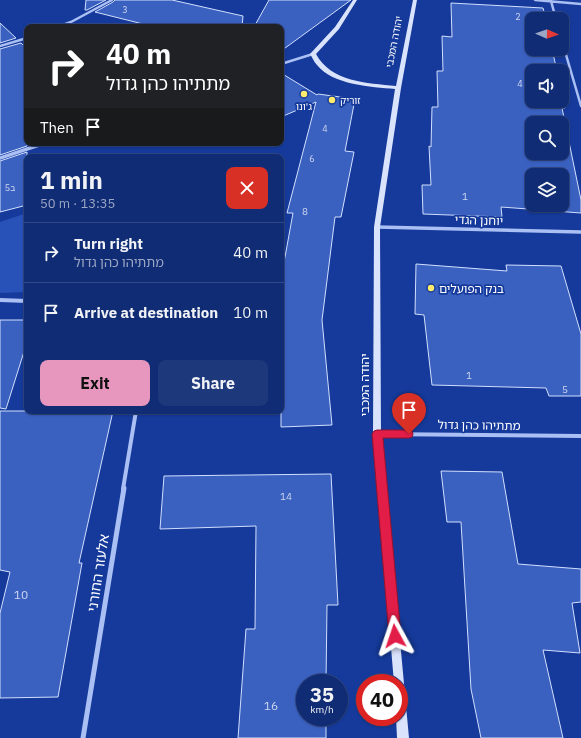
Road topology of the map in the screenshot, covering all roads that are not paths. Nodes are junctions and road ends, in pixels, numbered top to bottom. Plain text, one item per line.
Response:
1 (112, 0) edge
2 (355, 0) edge
3 (414, 0) edge
4 (535, 0) edge
5 (550, 1) junction
6 (581, 4) edge
7 (554, 12) edge
8 (65, 24) edge
9 (24, 39) edge
10 (0, 46) edge
11 (312, 54) junction
12 (567, 56) edge
13 (284, 63) edge
14 (398, 88) junction
15 (581, 106) edge
16 (36, 146) edge
17 (0, 158) edge
18 (377, 227) junction
19 (581, 232) edge
20 (0, 300) edge
21 (24, 301) edge
22 (136, 414) edge
23 (377, 434) junction
24 (581, 436) edge
25 (398, 674) edge
26 (403, 726) edge
27 (83, 738) edge
28 (404, 738) edge

1 - 8 street
2 - 11 street
3 - 14 street, יהודה המכבי
4 - 5 street
5 - 6 street
5 - 7 street
9 - 10 street
11 - 13 street
11 - 14 street
12 - 15 street
14 - 18 street, יהודה המכבי
16 - 17 street
18 - 19 street, יוחנן הגדי
18 - 23 street, יהודה המכבי
20 - 21 street
22 - 27 street, אלעזר החורני
23 - 24 street, מתתיהו כהן גדול
23 - 25 street, יהודה המכבי
26 - 28 street

